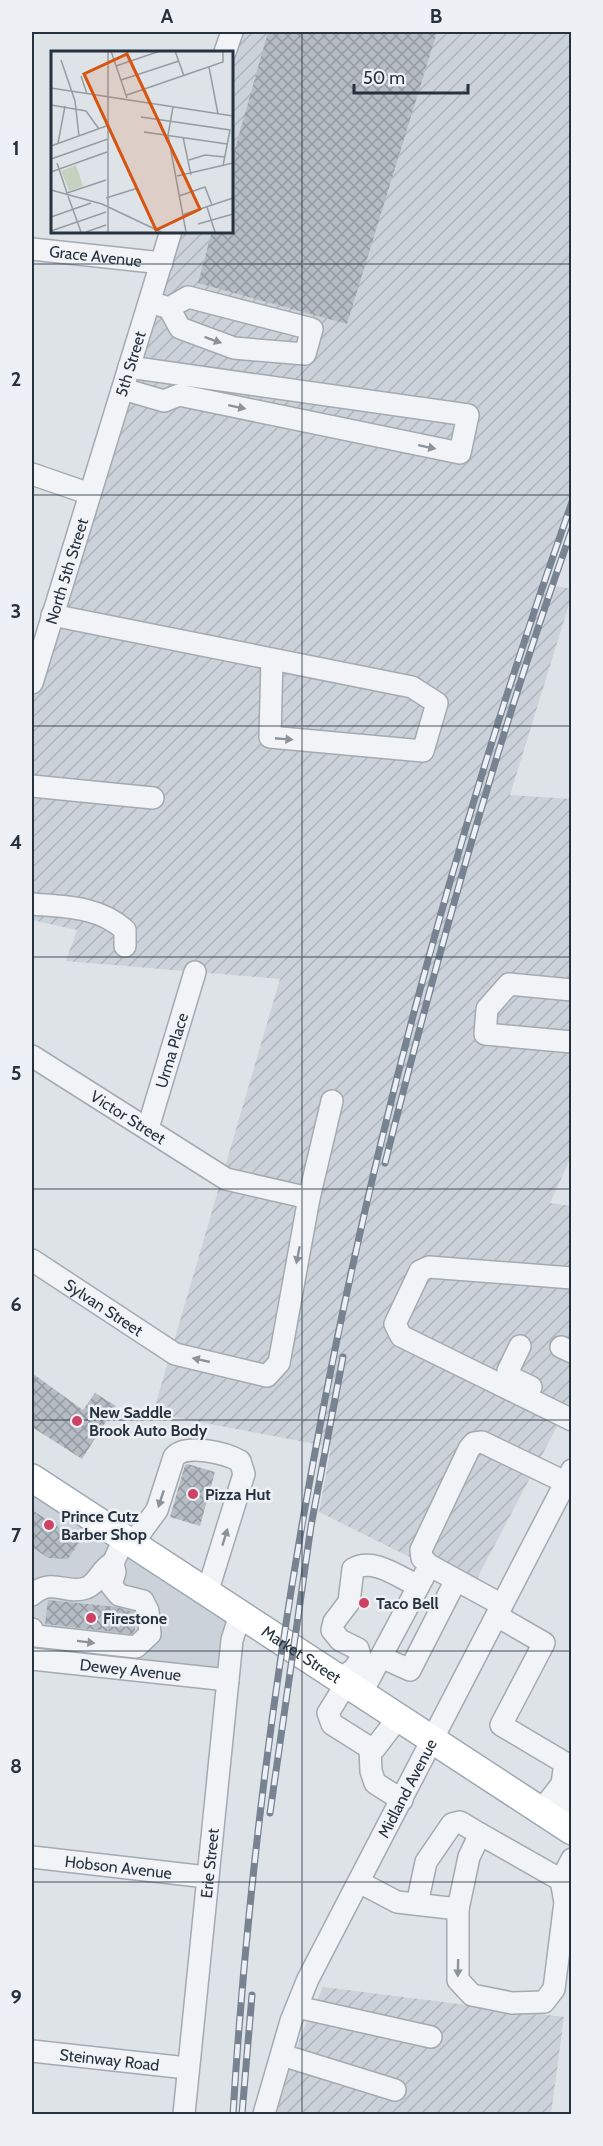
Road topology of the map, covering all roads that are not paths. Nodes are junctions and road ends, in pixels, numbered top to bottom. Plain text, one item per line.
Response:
1 (232, 32) edge
2 (225, 51) edge
3 (171, 232) edge
4 (32, 249) edge
5 (162, 263) junction
6 (159, 305) junction
7 (129, 367) junction
8 (181, 385) junction
9 (123, 389) junction
10 (328, 395) junction
11 (322, 425) junction
12 (32, 474) edge
13 (90, 494) junction
14 (52, 615) junction
15 (272, 659) junction
16 (32, 683) edge
17 (32, 786) edge
18 (153, 798) dead end
19 (32, 904) edge
20 (125, 946) dead end
21 (195, 972) dead end
22 (572, 990) edge
23 (572, 1042) edge
24 (32, 1056) edge
25 (332, 1101) dead end
26 (148, 1128) junction
27 (309, 1198) junction
28 (32, 1260) edge
29 (572, 1278) edge
30 (520, 1346) dead end
31 (572, 1408) edge
32 (572, 1420) edge
33 (568, 1476) edge
34 (32, 1478) edge
35 (128, 1541) junction
36 (113, 1563) junction
37 (429, 1566) junction
38 (456, 1580) junction
39 (418, 1586) junction
40 (207, 1593) junction
41 (32, 1595) edge
42 (500, 1611) junction
43 (240, 1615) junction
44 (32, 1629) edge
45 (358, 1649) junction
46 (385, 1651) junction
47 (32, 1659) edge
48 (228, 1680) junction
49 (349, 1686) junction
50 (398, 1718) junction
51 (433, 1741) junction
52 (370, 1748) junction
53 (565, 1763) junction
54 (572, 1784) edge
55 (572, 1790) edge
56 (402, 1800) junction
57 (557, 1822) edge
58 (480, 1834) junction
59 (32, 1857) edge
60 (572, 1859) edge
61 (207, 1877) junction
62 (561, 1880) junction
63 (359, 1882) junction
64 (417, 1904) junction
65 (458, 1909) junction
66 (297, 2007) junction
67 (431, 2037) dead end
68 (32, 2050) edge
69 (282, 2055) junction
70 (187, 2068) junction
71 (395, 2090) dead end
72 (184, 2115) edge
73 (264, 2115) edge

1 - 2 street
3 - 5 street, 5th Street
4 - 5 street, Grace Avenue
5 - 6 street, 5th Street
6 -> 6 street
6 - 7 street, 5th Street
7 - 8 street
7 - 9 street, 5th Street
8 - 9 street
8 - 10 street
8 -> 11 street
9 - 13 street, 5th Street
10 - 11 street
11 -> 10 street
12 - 13 street
13 - 14 street, North 5th Street
14 - 15 street
14 - 16 street, North 5th Street
15 -> 15 street
17 - 18 street
19 - 20 street
21 - 26 street, Urma Place
22 - 23 street
24 - 26 street, Victor Street
25 - 27 street
26 - 27 street, Victor Street
27 -> 28 street, Sylvan Street
29 - 32 street
30 - 31 street
33 - 37 street
33 - 42 street, Midland Avenue
34 - 35 main road, Market Street
35 - 36 street
35 - 40 main road, Market Street
40 -> 35 street
36 - 41 street
44 -> 36 street
37 - 38 street
37 - 39 street
38 - 42 street
38 - 46 street
39 - 45 street
39 - 46 street
40 - 43 main road, Market Street
42 - 51 street, Midland Avenue
42 - 53 street
43 - 48 street, Erie Street
43 - 49 main road, Market Street
45 - 46 street
45 - 49 street
46 - 49 street
47 - 48 street, Dewey Avenue
48 - 61 street, Erie Street
49 - 50 main road, Market Street
49 - 52 street
50 - 51 main road, Market Street
50 - 52 street
51 - 56 street, Midland Avenue
51 - 57 main road, Market Street
52 - 56 street
53 - 54 street
53 - 57 street
55 - 57 street
56 - 63 street, Midland Avenue
58 - 62 street
58 - 64 street
58 - 65 street
59 - 61 street, Hobson Avenue
60 - 62 street
61 - 70 street, Erie Street
65 -> 62 street
63 - 64 street
63 - 66 street, Midland Avenue
64 - 65 street
66 - 67 street
66 - 69 street, Midland Avenue
68 - 70 street, Steinway Road
69 - 71 street
69 - 73 street, Midland Avenue
70 - 72 street, Erie Street

